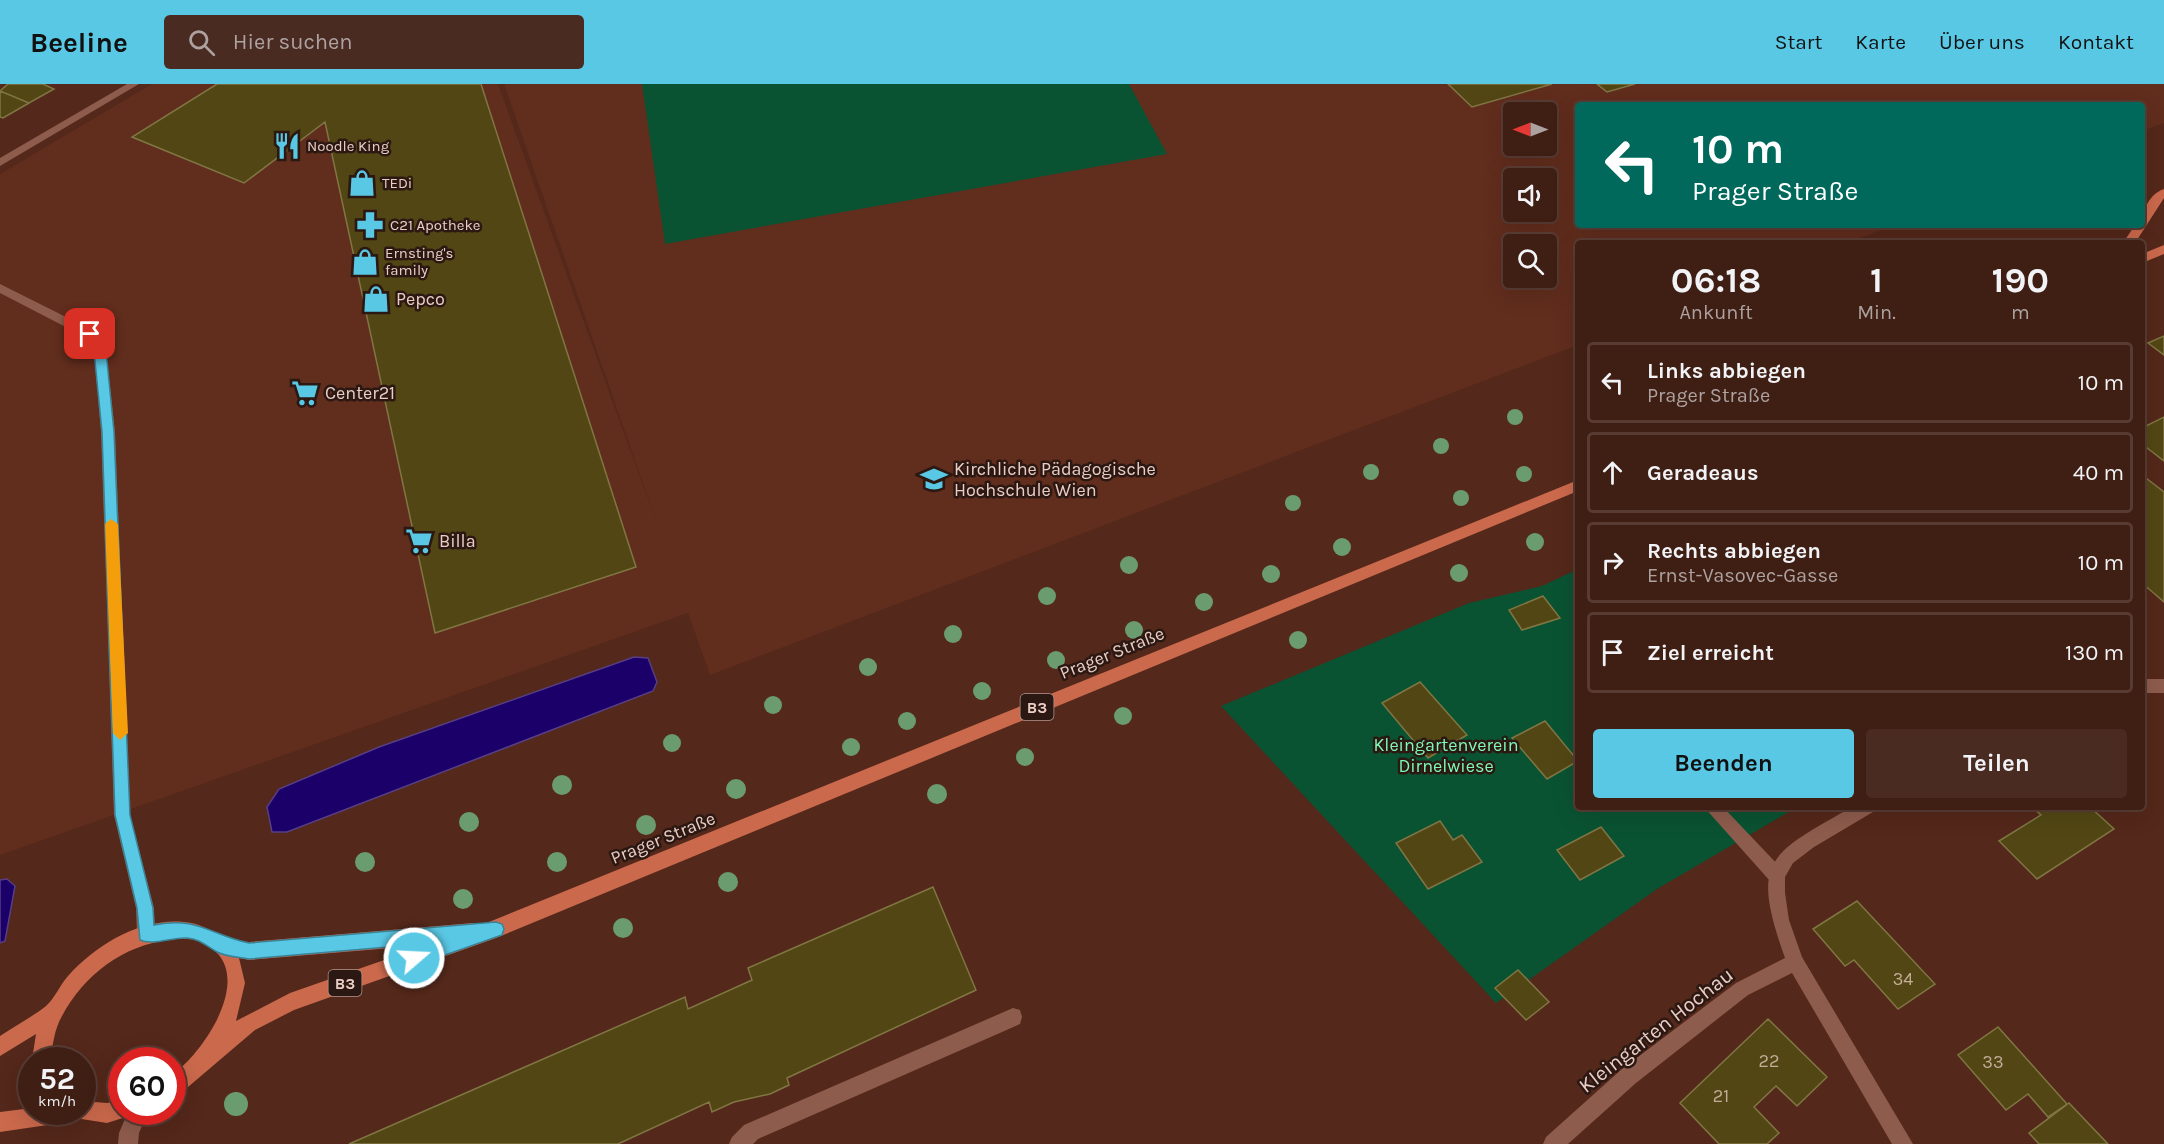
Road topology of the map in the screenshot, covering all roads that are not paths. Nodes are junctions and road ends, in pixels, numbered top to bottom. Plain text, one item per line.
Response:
1 (134, 84) edge
2 (0, 163) edge
3 (2164, 193) edge
4 (2145, 218) edge
5 (2164, 249) edge
6 (2145, 258) edge
7 (0, 288) edge
8 (1575, 486) edge
9 (2145, 686) edge
10 (2164, 686) edge
11 (1715, 810) edge
12 (1860, 810) edge
13 (1776, 875) junction
14 (496, 929) junction
15 (146, 935) junction
16 (222, 946) junction
17 (1795, 962) junction
18 (54, 1011) junction
19 (1013, 1017) dead end
20 (0, 1047) edge
21 (42, 1047) edge
22 (205, 1058) junction
23 (186, 1075) edge
24 (18, 1119) edge
25 (0, 1122) edge
26 (132, 1125) edge
27 (128, 1144) edge
28 (739, 1144) edge
29 (1553, 1144) edge
30 (1903, 1144) edge

1 - 2 street
3 - 4 main road
5 - 6 main road
7 - 15 street
8 - 14 main road, Prager Straße / B3
9 - 10 street
11 - 13 street
12 - 13 street
13 - 17 street
14 - 16 main road, Prager Straße / B3
14 - 22 main road, Prager Straße / B3
15 - 16 main road, B3
15 - 18 main road, B3
16 - 22 main road, B3
17 - 29 street, Kleingarten Hochau
17 - 30 street
18 - 20 main road, B3
18 - 21 main road, B3
19 - 28 street
22 - 23 main road, B3
24 - 25 main road
26 - 27 street

